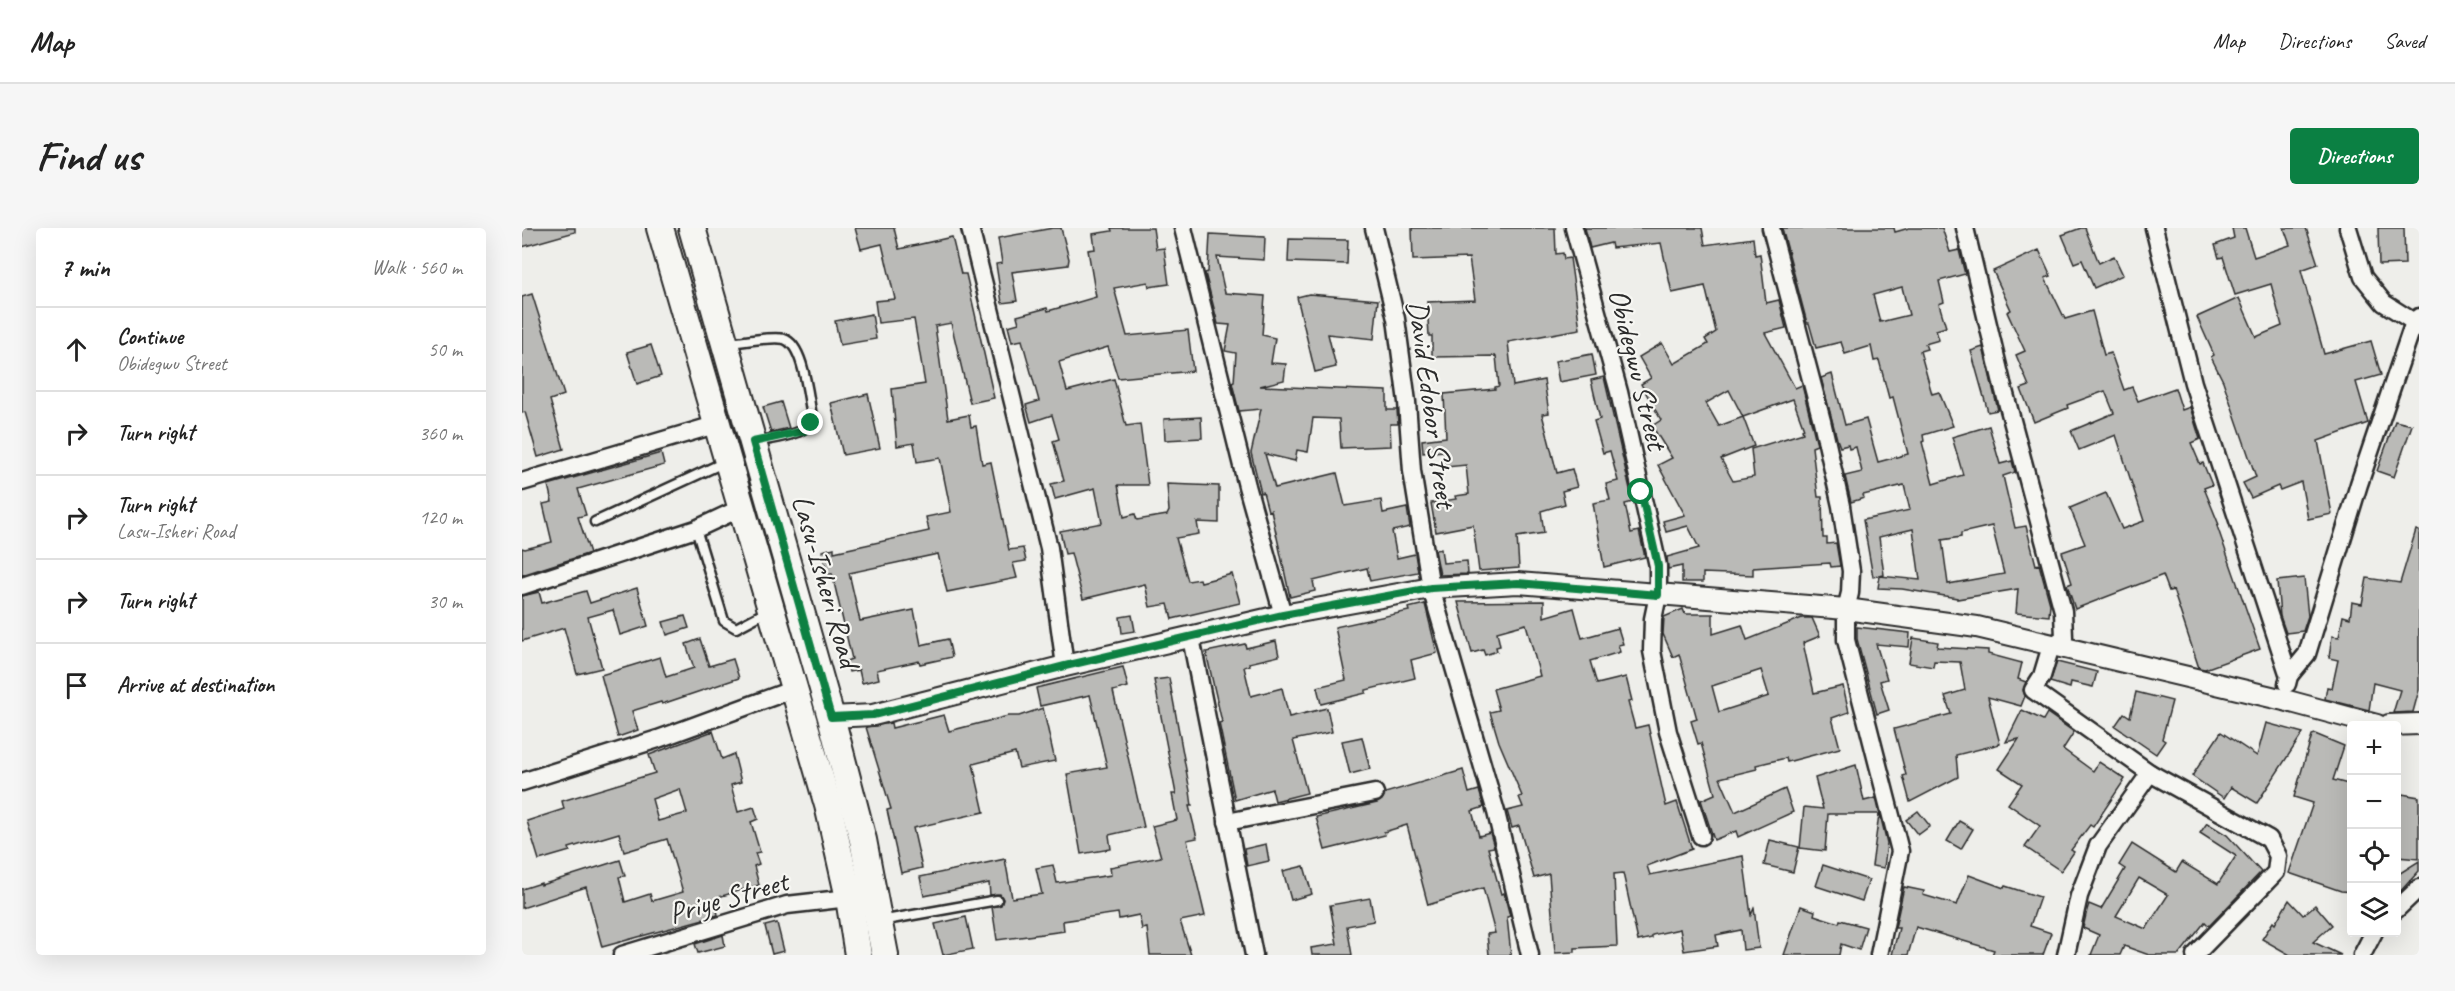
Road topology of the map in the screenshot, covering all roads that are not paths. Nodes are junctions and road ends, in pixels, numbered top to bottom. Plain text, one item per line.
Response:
1 (660, 228) edge
2 (692, 228) edge
3 (970, 228) edge
4 (1183, 228) edge
5 (1374, 228) edge
6 (1574, 228) edge
7 (1771, 228) edge
8 (1965, 228) edge
9 (2154, 228) edge
10 (2348, 228) edge
11 (2416, 320) edge
12 (725, 344) junction
13 (717, 424) junction
14 (753, 442) junction
15 (728, 460) junction
16 (522, 482) edge
17 (741, 508) junction
18 (595, 522) dead end
19 (696, 529) junction
20 (522, 586) edge
21 (1431, 588) junction
22 (1658, 595) junction
23 (1846, 609) junction
24 (771, 610) junction
25 (1283, 615) junction
26 (1191, 638) junction
27 (2051, 646) junction
28 (1065, 666) junction
29 (2289, 676) junction
30 (794, 688) junction
31 (2284, 700) junction
32 (831, 717) junction
33 (2359, 721) edge
34 (2419, 724) edge
35 (2401, 725) edge
36 (2150, 773) junction
37 (522, 782) edge
38 (1375, 793) dead end
39 (1227, 822) junction
40 (1701, 836) dead end
41 (2419, 888) edge
42 (849, 898) junction
43 (997, 900) dead end
44 (2401, 906) edge
45 (880, 921) junction
46 (2372, 937) edge
47 (622, 955) edge
48 (858, 955) edge
49 (885, 955) edge
50 (1254, 955) edge
51 (1530, 955) edge
52 (1879, 955) edge
53 (2066, 955) edge
54 (2195, 955) edge
55 (2362, 955) edge

1 - 13 main road, Lasu-Isheri Road
2 - 12 main road, Lasu-Isheri Road
3 - 28 street
4 - 25 street
5 - 21 street, David Edobor Street
6 - 22 street, Obidegwu Street
7 - 23 street
8 - 27 street
9 - 29 street
10 - 11 street
11 - 29 street
12 - 14 main road, Lasu-Isheri Road
12 - 14 lane
13 - 15 main road, Lasu-Isheri Road
13 - 16 street
14 - 32 main road, Lasu-Isheri Road
15 - 17 main road, Lasu-Isheri Road
15 - 18 lane
17 - 19 street
17 - 24 main road, Lasu-Isheri Road
19 - 20 street
19 - 24 lane
21 - 22 street
21 - 25 street
21 - 51 street, David Edobor Street
22 - 23 street
22 - 40 street, Obidegwu Street
23 - 27 street
23 - 52 street
24 - 30 main road, Lasu-Isheri Road
25 - 26 street
26 - 28 street
26 - 39 street
27 - 31 street
27 - 36 street
28 - 32 street
29 - 31 street
30 - 37 street
30 - 42 main road, Lasu-Isheri Road
31 - 33 street
32 - 45 main road, Lasu-Isheri Road
34 - 35 street
36 - 53 street
36 - 54 street
38 - 39 street
39 - 50 street
41 - 44 street
42 - 47 street, Priye Street
42 - 48 main road, Lasu-Isheri Road
43 - 45 lane
45 - 49 main road, Lasu-Isheri Road
46 - 55 street

